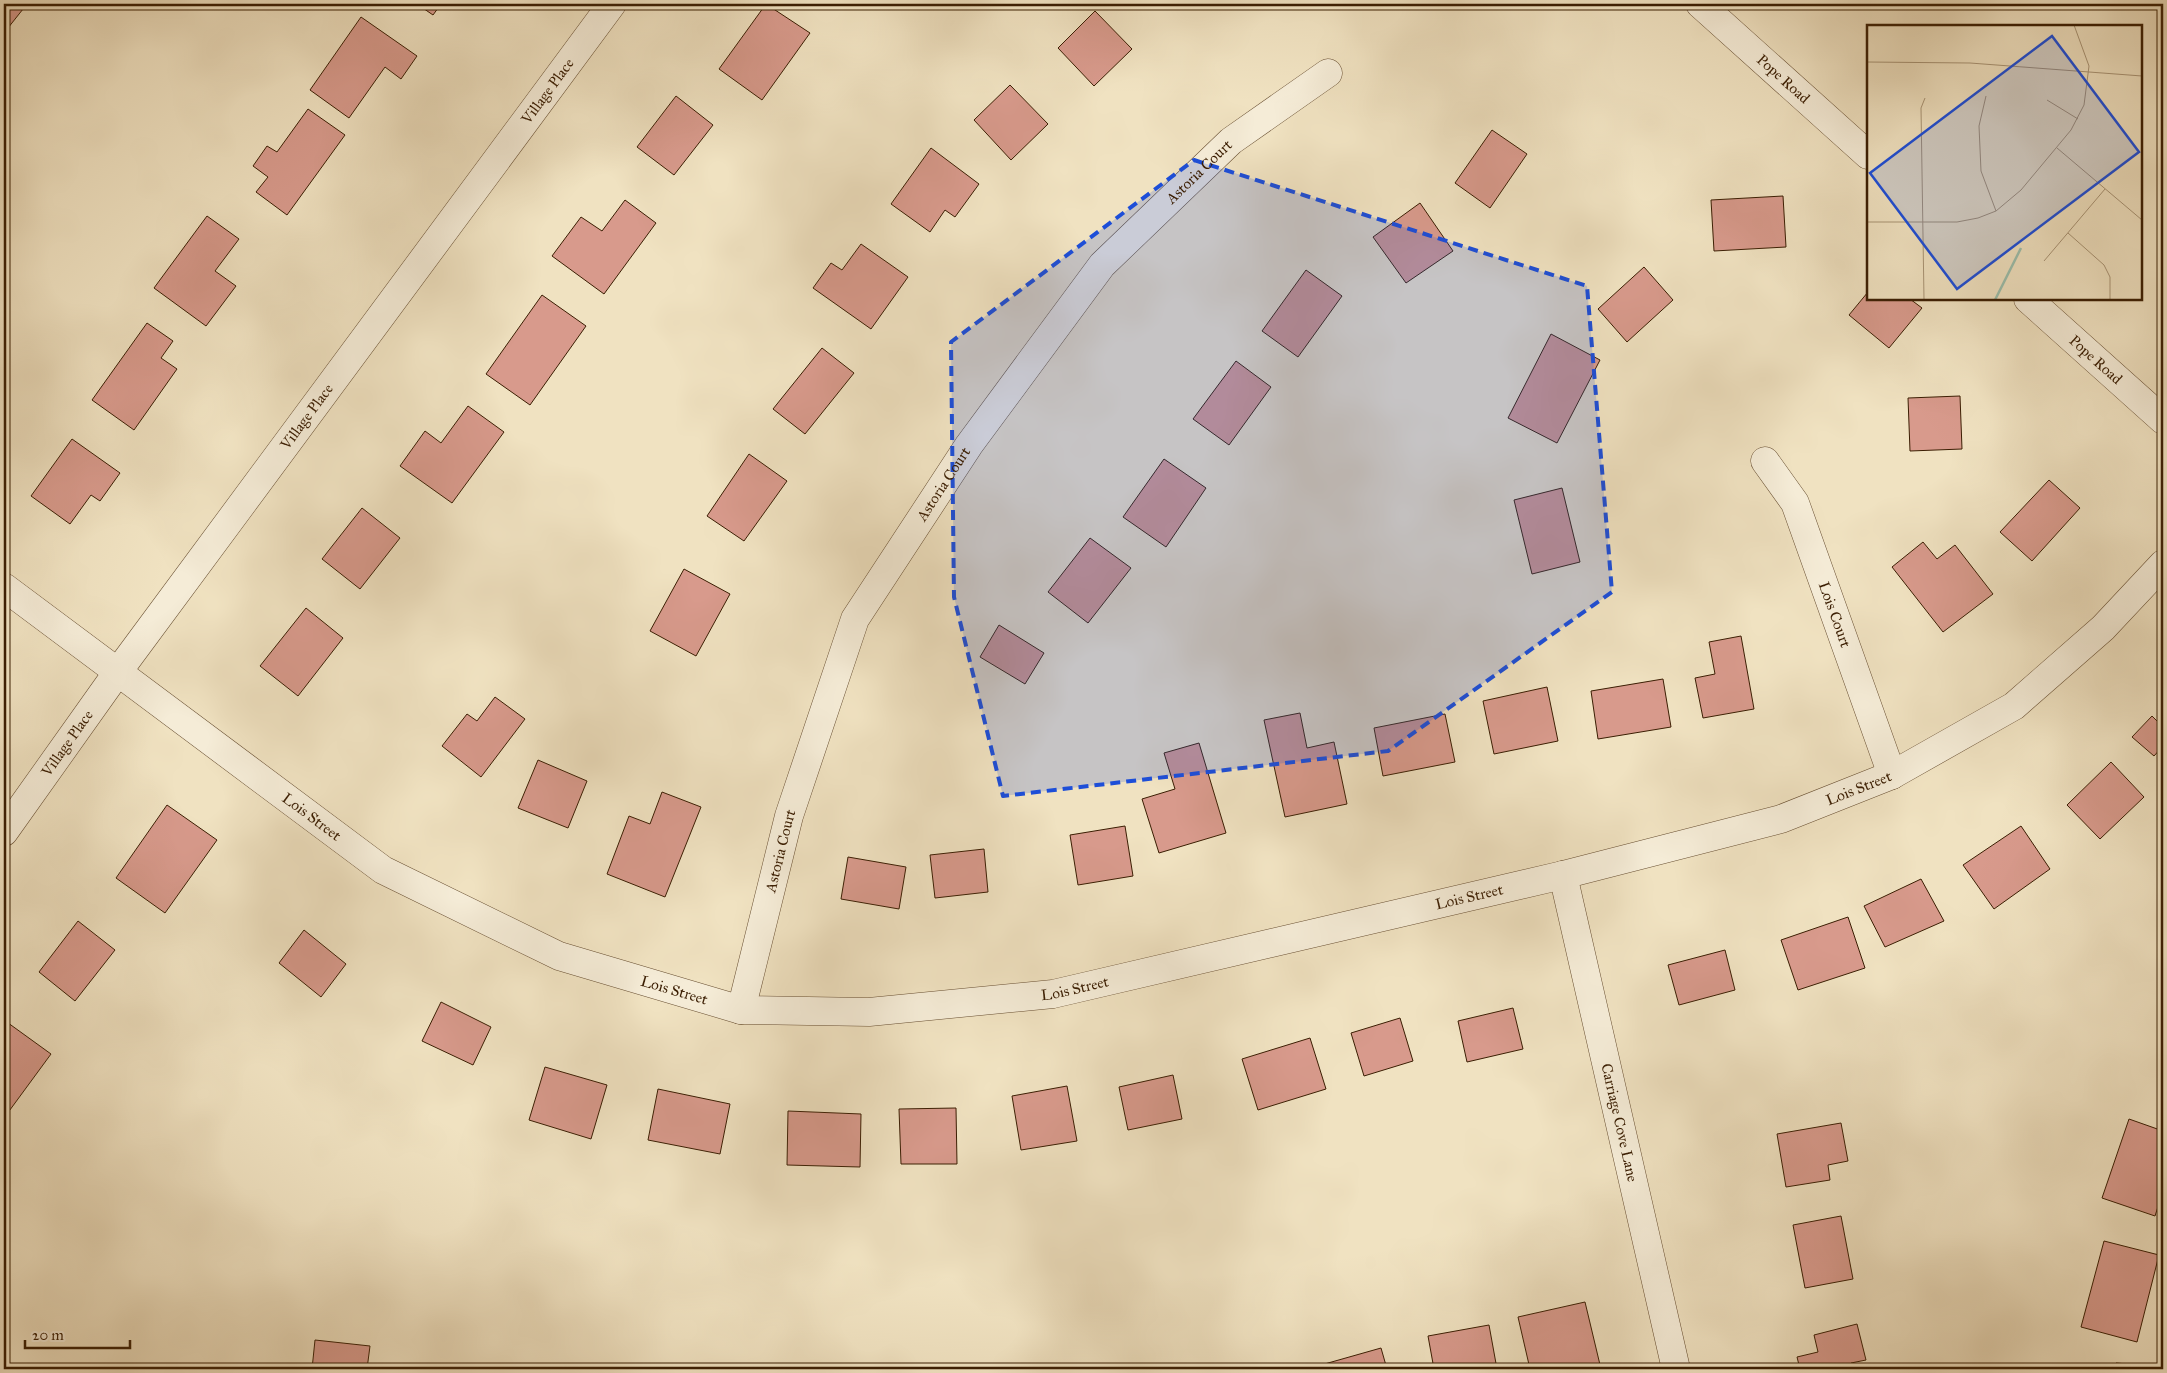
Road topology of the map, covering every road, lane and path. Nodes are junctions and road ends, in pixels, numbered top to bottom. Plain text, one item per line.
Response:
1 (612, 4) edge
2 (1700, 4) edge
3 (1328, 73) dead end
4 (1867, 154) edge
5 (2029, 300) edge
6 (2163, 420) edge
7 (1765, 461) dead end
8 (2163, 564) edge
9 (4, 587) edge
10 (118, 673) junction
11 (1892, 775) junction
12 (4, 832) edge
13 (1563, 875) junction
14 (741, 1010) junction
15 (1676, 1369) edge

1 - 10 street, Village Place
2 - 4 street, Pope Road
3 - 14 street, Astoria Court
5 - 6 street, Pope Road
7 - 11 street, Lois Court
8 - 11 street, Lois Street
9 - 10 street, Lois Street
10 - 12 street, Village Place
10 - 14 street, Lois Street
11 - 13 street, Lois Street
13 - 14 street, Lois Street
13 - 15 street, Carriage Cove Lane

